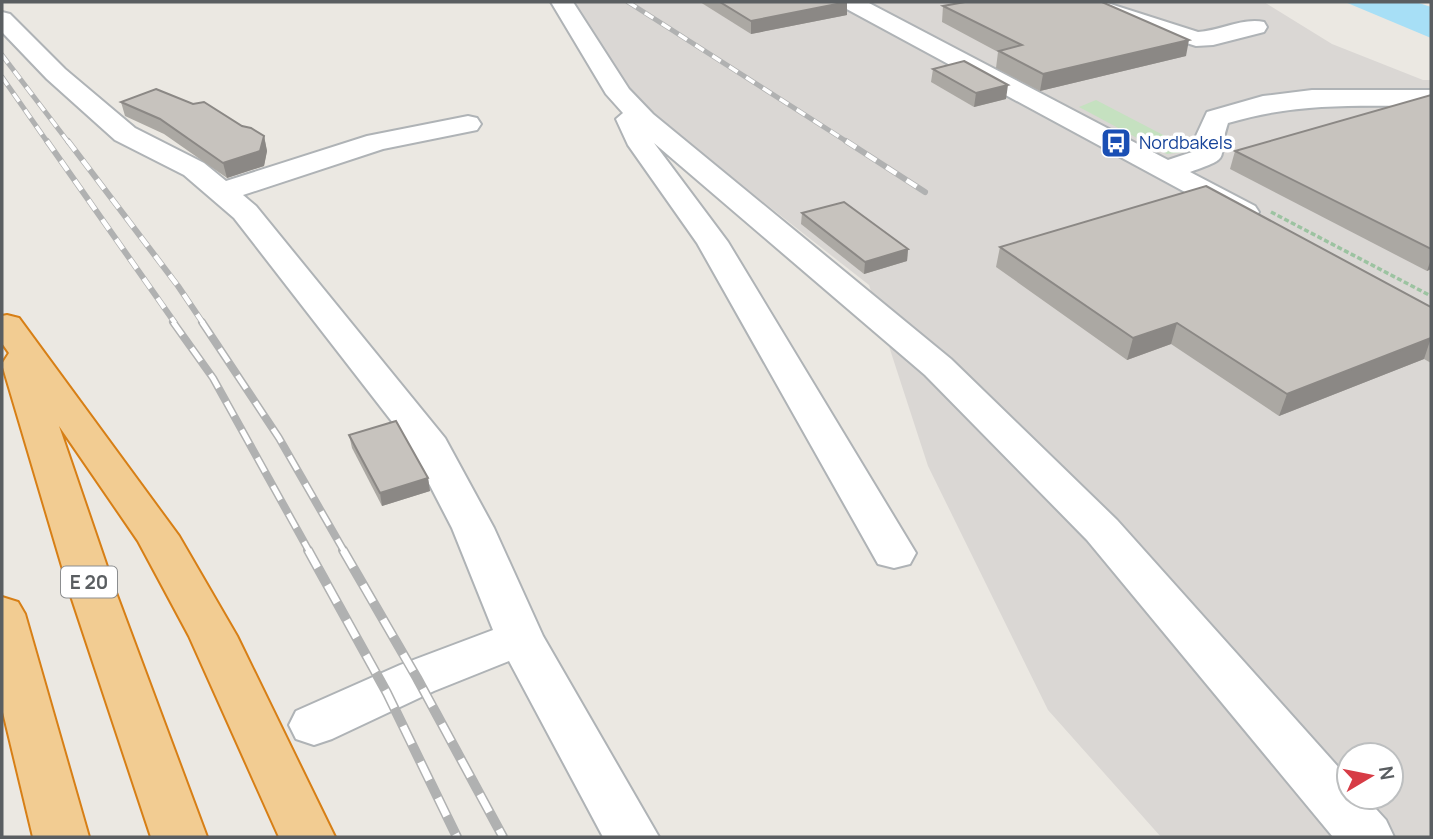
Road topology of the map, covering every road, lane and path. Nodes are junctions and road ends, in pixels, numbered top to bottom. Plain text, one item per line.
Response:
1 (562, 2) edge
2 (851, 2) edge
3 (891, 2) edge
4 (1099, 3) edge
5 (912, 13) dead end
6 (2, 19) edge
7 (1256, 27) dead end
8 (619, 94) junction
9 (1431, 98) edge
10 (468, 124) dead end
11 (1167, 170) junction
12 (222, 192) junction
13 (1270, 226) edge
14 (4, 317) edge
15 (894, 553) dead end
16 (2, 614) edge
17 (520, 638) junction
18 (314, 725) dead end
19 (61, 837) edge
20 (179, 837) edge
21 (307, 837) edge
22 (631, 837) edge
23 (1366, 837) edge

1 - 8 street
2 - 11 street
3 - 5 street
4 - 7 street
6 - 12 street
8 - 15 street
8 - 23 street
9 - 11 street
10 - 12 street
11 - 13 street
12 - 17 street
14 - 20 highway, E 20
14 - 21 highway
16 - 19 highway
17 - 18 street
17 - 22 street

